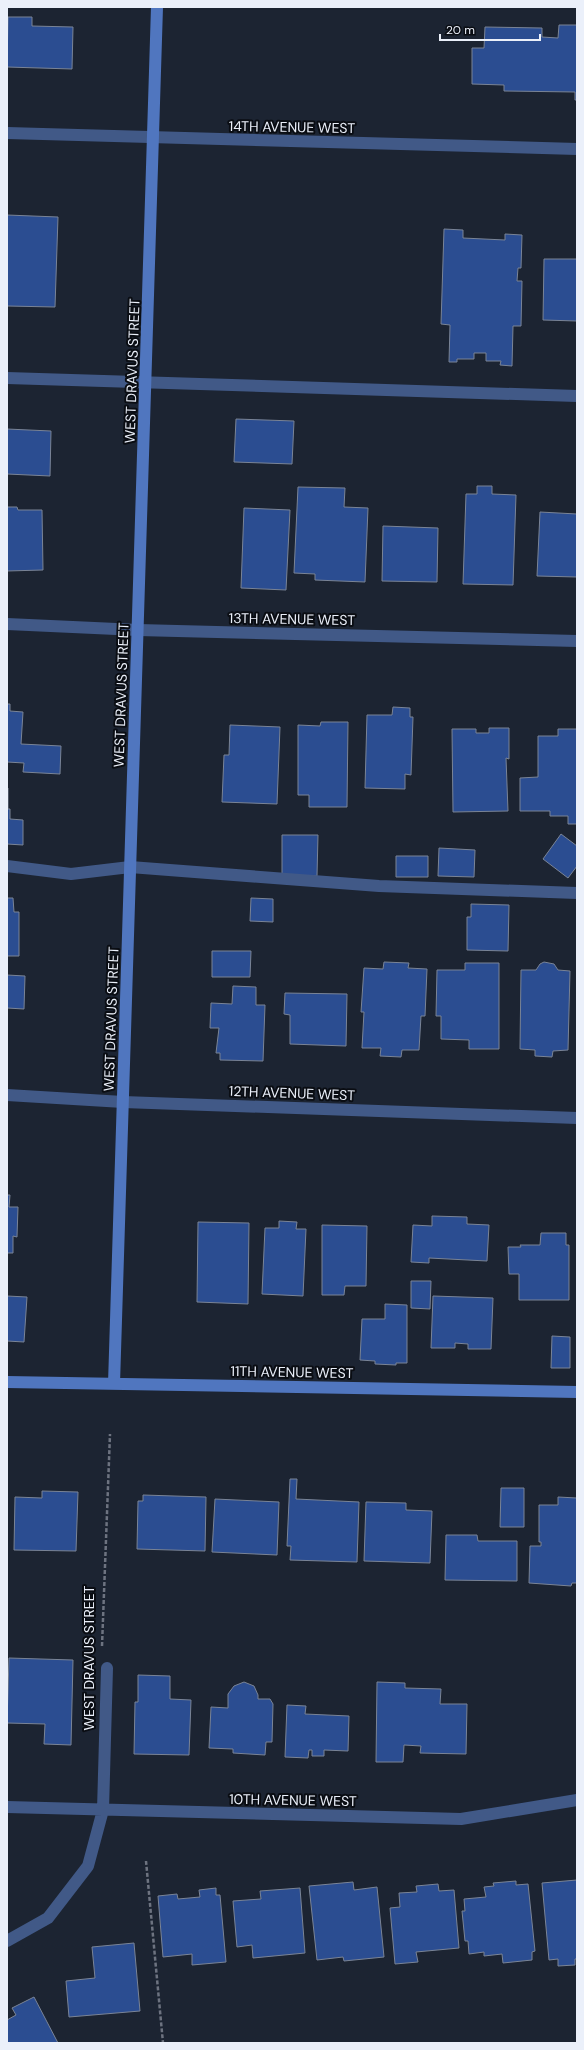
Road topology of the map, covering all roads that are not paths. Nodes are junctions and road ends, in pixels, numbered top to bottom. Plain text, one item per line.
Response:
1 (158, 7) edge
2 (7, 133) edge
3 (154, 138) junction
4 (577, 149) edge
5 (7, 378) edge
6 (146, 382) junction
7 (577, 396) edge
8 (7, 624) edge
9 (138, 630) junction
10 (577, 641) edge
11 (7, 866) edge
12 (130, 867) junction
13 (577, 893) edge
14 (7, 1095) edge
15 (123, 1102) junction
16 (577, 1118) edge
17 (7, 1382) edge
18 (114, 1384) junction
19 (577, 1392) edge
20 (107, 1668) road end
21 (577, 1800) edge
22 (7, 1807) edge
23 (103, 1810) junction
24 (7, 1941) edge

1 - 3 street, WEST DRAVUS STREET
2 - 3 street, 14TH AVENUE WEST
3 - 4 street, 14TH AVENUE WEST
3 - 6 street, WEST DRAVUS STREET
5 - 6 street
6 - 7 street
6 - 9 street, WEST DRAVUS STREET
8 - 9 street, 13TH AVENUE WEST
9 - 10 street, 13TH AVENUE WEST
9 - 12 street, WEST DRAVUS STREET
11 - 12 street
12 - 13 street
12 - 15 street, WEST DRAVUS STREET
14 - 15 street, 12TH AVENUE WEST
15 - 16 street, 12TH AVENUE WEST
15 - 18 street, WEST DRAVUS STREET
17 - 18 street, 11TH AVENUE WEST
18 - 19 street, 11TH AVENUE WEST
20 - 23 street, WEST DRAVUS STREET
21 - 23 street, 10TH AVENUE WEST
22 - 23 street, 10TH AVENUE WEST
23 - 24 street, WEST DRAVUS STREET

